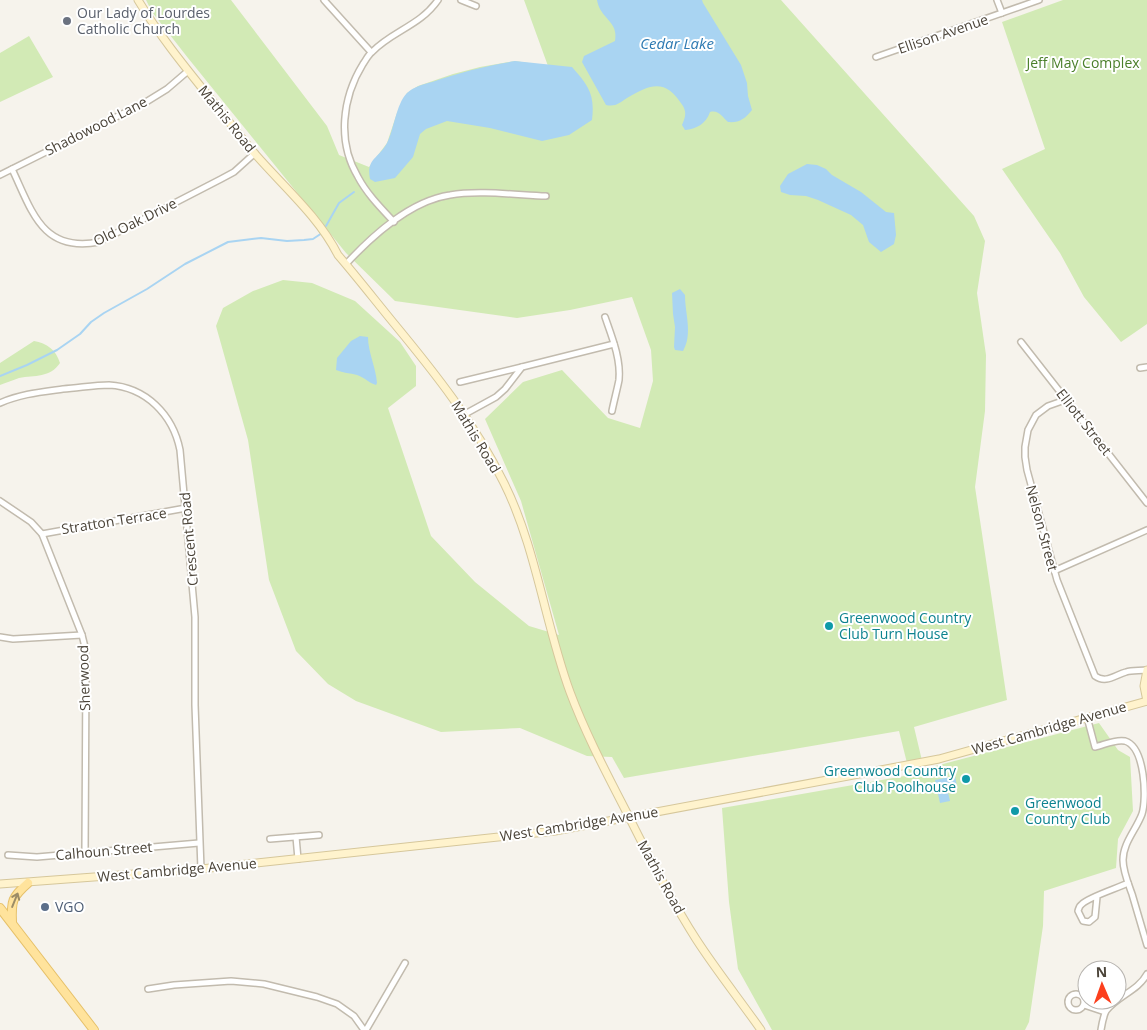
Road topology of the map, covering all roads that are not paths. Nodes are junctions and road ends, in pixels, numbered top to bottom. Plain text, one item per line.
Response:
1 (138, 0) edge
2 (324, 0) edge
3 (438, 0) edge
4 (461, 0) edge
5 (997, 0) edge
6 (1039, 0) edge
7 (476, 6) dead end
8 (1002, 13) junction
9 (371, 52) junction
10 (876, 57) dead end
11 (188, 71) junction
12 (255, 153) junction
13 (12, 169) junction
14 (0, 175) edge
15 (546, 196) dead end
16 (394, 222) junction
17 (346, 264) junction
18 (605, 317) dead end
19 (1021, 342) dead end
20 (614, 344) junction
21 (522, 367) junction
22 (1147, 367) edge
23 (1140, 368) dead end
24 (460, 382) dead end
25 (1065, 400) junction
26 (0, 403) edge
27 (612, 411) dead end
28 (465, 414) junction
29 (0, 501) edge
30 (1147, 502) edge
31 (186, 508) junction
32 (1147, 530) edge
33 (42, 534) junction
34 (1054, 571) junction
35 (82, 635) junction
36 (0, 637) edge
37 (1147, 670) edge
38 (1147, 702) edge
39 (1088, 717) junction
40 (629, 817) junction
41 (319, 835) dead end
42 (296, 837) junction
43 (270, 839) dead end
44 (199, 843) junction
45 (85, 853) junction
46 (8, 855) dead end
47 (298, 859) junction
48 (201, 869) junction
49 (28, 883) junction
50 (1128, 883) junction
51 (0, 884) edge
52 (1097, 896) junction
53 (0, 908) edge
54 (12, 922) junction
55 (1147, 945) edge
56 (405, 963) dead end
57 (1147, 974) edge
58 (148, 989) dead end
59 (1099, 1010) edge
60 (1105, 1012) junction
61 (94, 1030) edge
62 (365, 1030) edge
63 (761, 1030) edge
64 (1100, 1030) edge

1 - 11 street, Mathis Road
2 - 9 street
3 - 9 street
4 - 7 street
5 - 8 street
6 - 8 street, Ellison Avenue
8 - 10 street, Ellison Avenue
9 - 16 street
11 - 12 street, Mathis Road
11 - 13 street, Shadowood Lane
12 - 13 street, Old Oak Drive
12 - 17 street, Mathis Road
13 - 14 street, Shadowood Lane
15 - 16 street
16 - 17 street
17 - 28 street, Mathis Road
18 - 20 street
19 - 25 street, Elliott Street
20 - 21 street
20 - 27 street
21 - 24 street
21 - 28 street
22 - 23 street
25 - 30 street, Elliott Street
25 - 34 street, Nelson Street
26 - 31 street, Crescent Road
28 - 40 street, Mathis Road
29 - 33 street, Sherwood
31 - 33 street, Stratton Terrace
31 - 44 street, Crescent Road
32 - 34 street
33 - 35 street, Sherwood
34 - 37 street, Nelson Street
35 - 36 street
35 - 45 street, Sherwood
37 - 38 street
38 - 39 street, West Cambridge Avenue
39 - 40 street, West Cambridge Avenue
39 - 50 street
40 - 47 street, West Cambridge Avenue
40 - 63 street, Mathis Road
41 - 42 street
42 - 43 street
42 - 47 street
44 - 45 street, Calhoun Street
44 - 48 street, Crescent Road
45 - 46 street, Calhoun Street
47 - 48 street, West Cambridge Avenue
48 - 49 street, West Cambridge Avenue
49 - 51 street, West Cambridge Avenue
54 -> 49 main road
50 - 52 street
50 - 55 street
52 - 52 street
53 - 54 main road
54 - 61 main road
56 - 62 street
57 - 60 street
58 - 62 street
59 - 60 street
60 - 64 street

